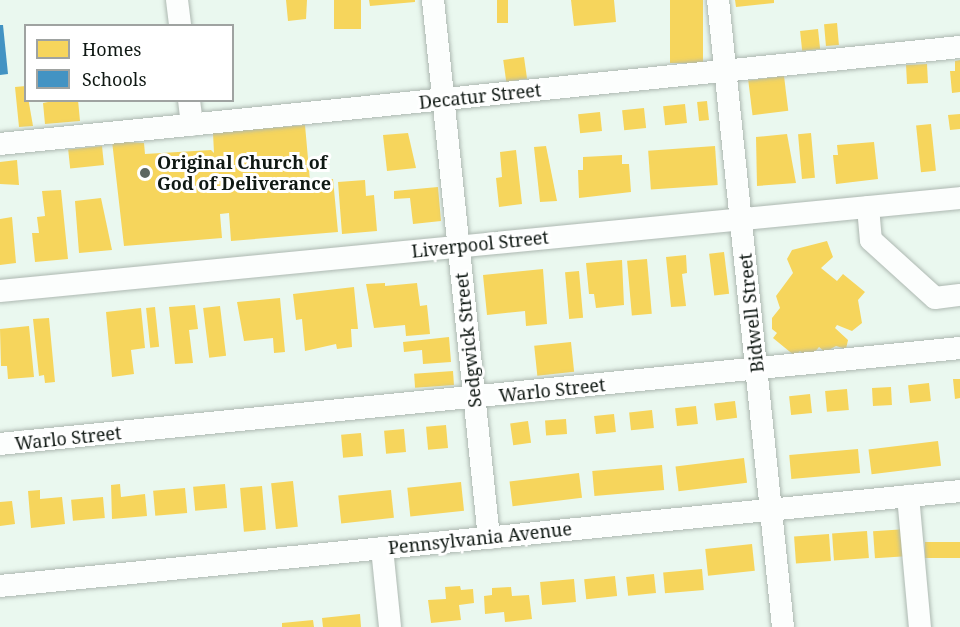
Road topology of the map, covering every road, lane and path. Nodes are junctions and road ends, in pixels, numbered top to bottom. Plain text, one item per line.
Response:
1 (177, 0) edge
2 (433, 0) edge
3 (718, 0) edge
4 (180, 24) edge
5 (960, 47) edge
6 (725, 71) junction
7 (443, 99) junction
8 (189, 102) edge
9 (192, 125) junction
10 (0, 144) edge
11 (960, 198) edge
12 (868, 207) junction
13 (741, 219) junction
14 (459, 246) junction
15 (0, 291) edge
16 (960, 295) edge
17 (960, 348) edge
18 (757, 370) junction
19 (474, 398) junction
20 (0, 444) edge
21 (960, 491) edge
22 (908, 496) junction
23 (771, 509) junction
24 (489, 538) junction
25 (382, 548) junction
26 (0, 586) edge
27 (390, 627) edge
28 (783, 627) edge
29 (920, 627) edge

1 - 4 street
2 - 7 street, Sedgwick Street
3 - 6 street, Bidwell Street
5 - 6 street, Decatur Street
6 - 7 street, Decatur Street
6 - 13 street, Bidwell Street
7 - 9 street, Decatur Street
7 - 14 street, Sedgwick Street
8 - 9 street
9 - 10 street, Decatur Street
11 - 12 street, Liverpool Street
12 - 13 street, Liverpool Street
12 - 16 street
13 - 14 street, Liverpool Street
13 - 18 street, Bidwell Street
14 - 15 street, Liverpool Street
14 - 19 street, Sedgwick Street
17 - 18 street, Warlo Street
18 - 19 street, Warlo Street
18 - 23 street, Bidwell Street
19 - 20 street, Warlo Street
19 - 24 street, Sedgwick Street
21 - 22 street, Pennsylvania Avenue
22 - 23 street, Pennsylvania Avenue
22 - 29 street
23 - 24 street, Pennsylvania Avenue
23 - 28 street, Bidwell Street
24 - 25 street, Pennsylvania Avenue
25 - 26 street, Pennsylvania Avenue
25 - 27 street

